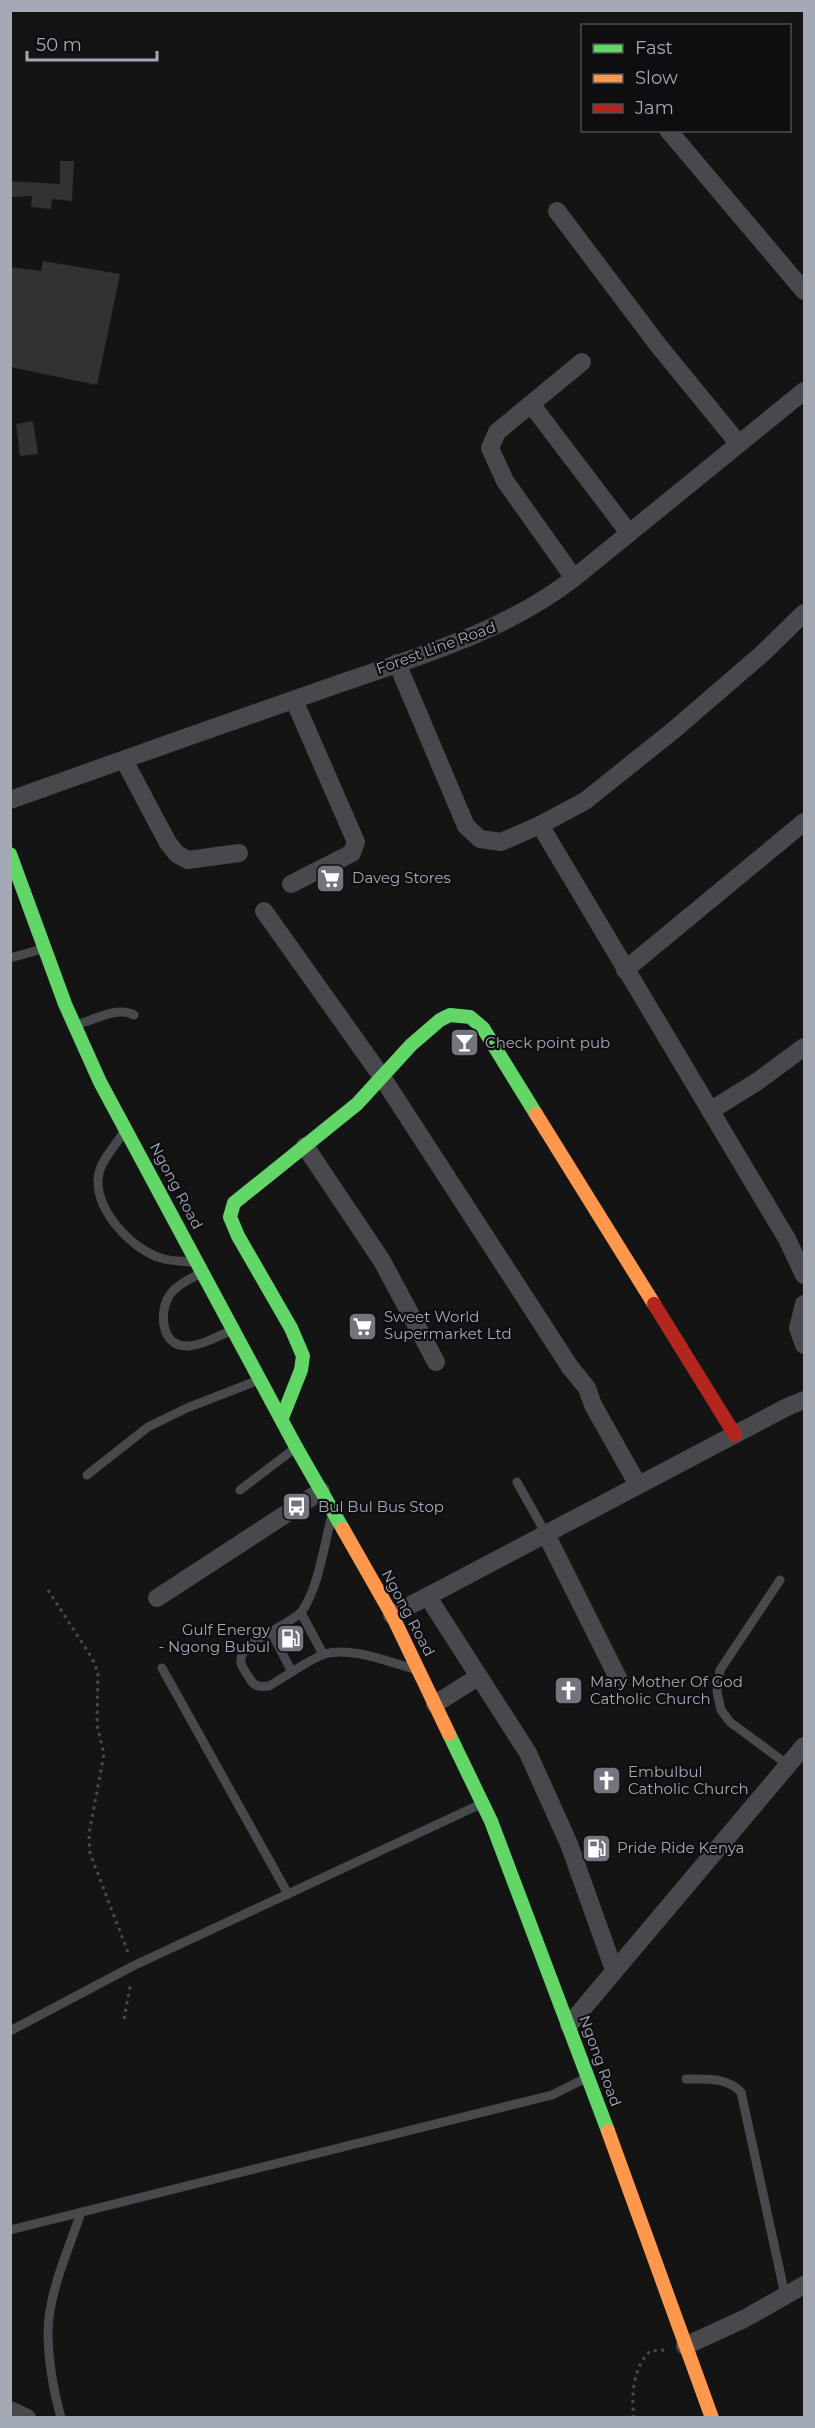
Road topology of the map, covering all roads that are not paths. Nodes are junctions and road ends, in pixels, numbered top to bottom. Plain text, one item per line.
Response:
1 (671, 132) edge
2 (557, 210) dead end
3 (804, 291) edge
4 (582, 362) dead end
5 (801, 399) edge
6 (531, 404) junction
7 (738, 443) junction
8 (629, 533) junction
9 (574, 578) junction
10 (804, 613) edge
11 (397, 663) junction
12 (294, 700) junction
13 (124, 760) junction
14 (10, 800) edge
15 (804, 822) edge
16 (540, 825) junction
17 (10, 854) edge
18 (239, 854) dead end
19 (291, 884) dead end
20 (18, 893) edge
21 (264, 911) dead end
22 (44, 948) junction
23 (10, 958) edge
24 (625, 970) junction
25 (134, 1015) dead end
26 (74, 1026) junction
27 (804, 1047) edge
28 (382, 1077) junction
29 (710, 1111) junction
30 (126, 1129) junction
31 (305, 1146) junction
32 (201, 1267) junction
33 (804, 1275) edge
34 (804, 1304) edge
35 (234, 1329) junction
36 (804, 1345) edge
37 (436, 1362) dead end
38 (261, 1379) junction
39 (804, 1400) edge
40 (282, 1418) junction
41 (735, 1435) junction
42 (296, 1448) junction
43 (87, 1475) dead end
44 (517, 1482) dead end
45 (638, 1485) junction
46 (240, 1490) dead end
47 (321, 1491) junction
48 (333, 1513) junction
49 (546, 1534) junction
50 (780, 1580) dead end
51 (428, 1597) junction
52 (158, 1598) dead end
53 (301, 1613) junction
54 (392, 1615) junction
55 (271, 1632) junction
56 (323, 1654) junction
57 (162, 1668) dead end
58 (419, 1670) junction
59 (292, 1672) junction
60 (478, 1677) junction
61 (619, 1680) dead end
62 (435, 1704) junction
63 (804, 1746) edge
64 (788, 1765) junction
65 (482, 1803) junction
66 (288, 1894) junction
67 (614, 1970) junction
68 (569, 2025) junction
69 (10, 2031) edge
70 (588, 2077) junction
71 (686, 2079) dead end
72 (81, 2212) junction
73 (10, 2230) edge
74 (804, 2285) edge
75 (785, 2295) junction
76 (686, 2348) junction
77 (10, 2410) edge
78 (27, 2418) edge
79 (61, 2418) edge
80 (712, 2418) edge

1 - 3 street
2 - 7 street
4 - 6 street
5 - 7 street, Forest Line Road
6 - 8 street
6 - 9 street
7 - 8 street, Forest Line Road
8 - 9 street, Forest Line Road
9 - 11 street, Forest Line Road
10 - 16 street
11 - 12 street, Forest Line Road
11 - 16 street
12 - 13 street, Forest Line Road
12 - 19 street
13 - 14 street, Forest Line Road
13 - 18 street
15 - 24 street
16 - 24 street
17 - 20 main road, Ngong Road
20 - 22 main road, Ngong Road
21 - 28 street
22 - 23 lane
22 - 26 main road, Ngong Road
24 - 29 street
25 - 26 lane
26 - 30 main road, Ngong Road
27 - 29 street
28 - 31 main road
28 - 41 main road
28 - 45 street
29 - 33 street
30 - 32 main road, Ngong Road
30 - 32 lane
31 - 37 street
31 - 40 main road
32 - 35 main road, Ngong Road
32 - 35 lane
34 - 36 street
35 - 38 main road, Ngong Road
38 - 40 main road, Ngong Road
38 - 43 lane
39 - 41 street
40 - 42 main road, Ngong Road
41 - 45 street
42 - 46 lane
42 - 47 main road, Ngong Road
44 - 49 lane
45 - 49 street
47 - 48 main road, Ngong Road
47 - 52 street
48 - 53 lane
48 - 54 main road, Ngong Road
49 - 51 street
49 - 61 street
50 - 64 lane
51 - 54 street
51 - 60 street
53 - 55 lane
53 - 56 lane
54 - 58 main road, Ngong Road
55 - 59 lane
55 - 59 lane
56 - 58 lane
56 - 59 lane
57 - 66 lane
58 - 62 main road, Ngong Road
60 - 62 street
60 - 67 street
62 - 65 main road, Ngong Road
63 - 64 street
64 - 67 street
65 - 66 lane
65 - 68 main road, Ngong Road
66 - 69 lane
67 - 68 street
68 - 70 main road, Ngong Road
70 - 72 lane
70 - 76 main road, Ngong Road
71 - 75 lane
72 - 73 lane
72 - 79 lane
74 - 75 street
75 - 76 street
76 - 80 main road, Ngong Road
77 - 78 street

